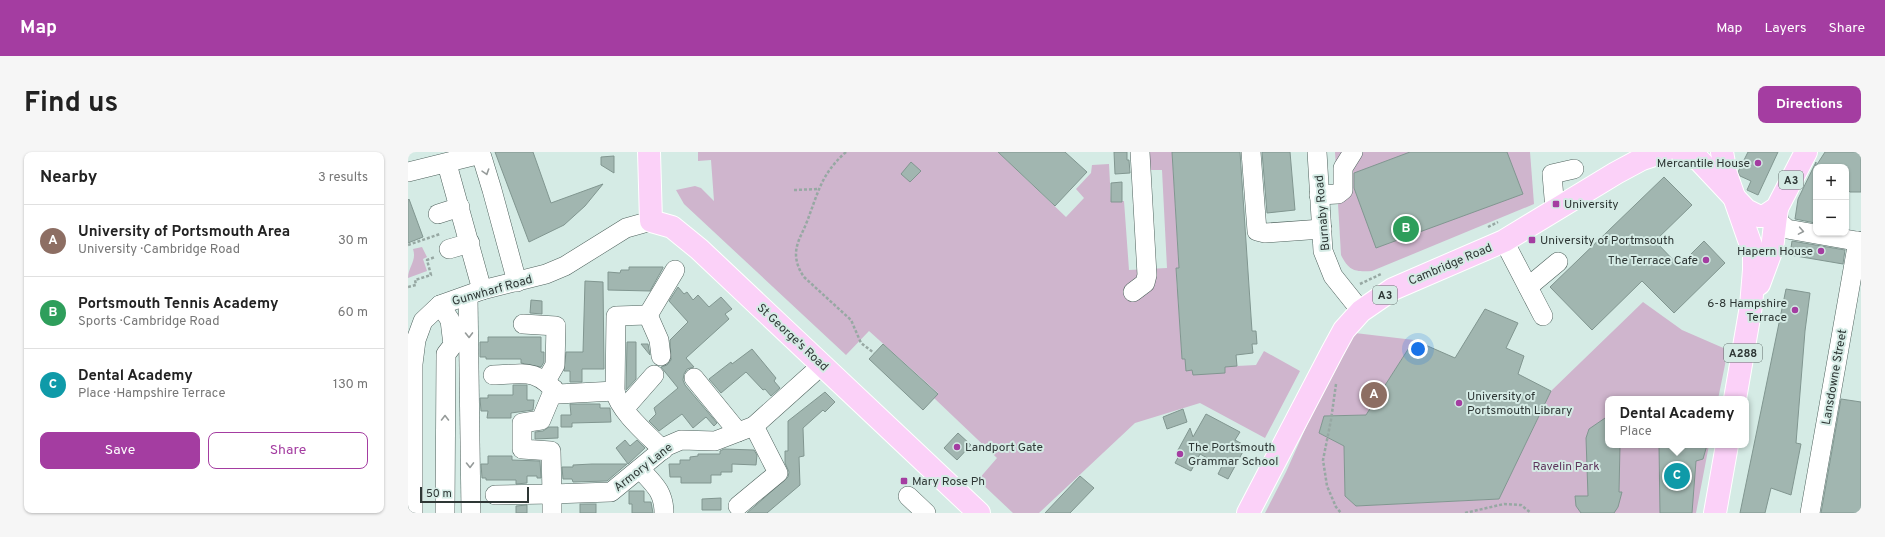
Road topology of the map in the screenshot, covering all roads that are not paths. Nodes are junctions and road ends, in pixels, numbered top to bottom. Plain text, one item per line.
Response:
1 (649, 152) edge
2 (1140, 152) edge
3 (1251, 152) edge
4 (1317, 152) edge
5 (1353, 152) edge
6 (1647, 152) edge
7 (1662, 152) edge
8 (1681, 152) edge
9 (1722, 152) edge
10 (1806, 152) edge
11 (447, 164) junction
12 (1574, 169) dead end
13 (408, 172) edge
14 (1616, 173) junction
15 (1319, 195) junction
16 (1734, 197) junction
17 (460, 207) junction
18 (1777, 208) junction
19 (1556, 210) junction
20 (438, 214) dead end
21 (651, 221) junction
22 (1322, 229) junction
23 (1504, 241) junction
24 (1859, 241) edge
25 (470, 243) junction
26 (443, 247) road end
27 (1558, 262) dead end
28 (675, 270) dead end
29 (517, 282) junction
30 (1528, 287) junction
31 (1133, 292) dead end
32 (475, 293) junction
33 (440, 305) junction
34 (1751, 306) junction
35 (1361, 311) junction
36 (648, 315) junction
37 (1543, 316) dead end
38 (523, 324) dead end
39 (661, 356) dead end
40 (822, 365) junction
41 (493, 375) dead end
42 (654, 375) dead end
43 (694, 378) dead end
44 (550, 385) junction
45 (615, 391) junction
46 (1736, 396) edge
47 (625, 408) junction
48 (746, 429) junction
49 (1726, 448) edge
50 (663, 450) junction
51 (640, 469) junction
52 (552, 494) junction
53 (495, 495) dead end
54 (908, 496) dead end
55 (738, 506) dead end
56 (413, 513) edge
57 (444, 513) edge
58 (471, 513) edge
59 (552, 513) edge
60 (664, 513) edge
61 (926, 513) edge
62 (979, 513) edge
63 (1248, 513) edge
64 (1715, 513) edge
65 (1810, 513) edge

1 - 21 main road
2 - 31 street
3 - 22 street
4 - 15 street, Burnaby Road
5 - 15 street
6 - 14 main road, Cambridge Road / A3
7 - 14 main road, Cambridge Road / A3
8 - 16 main road
9 - 16 main road
10 - 18 main road, A3
11 - 13 street
11 - 17 street
11 -> 29 street
12 - 19 street
14 - 19 main road, Cambridge Road / A3
15 - 22 street, Burnaby Road
16 - 18 main road
16 - 34 main road, A288
17 - 20 street
17 - 25 street
18 -> 24 street
18 - 34 main road, A288
19 - 23 main road, Cambridge Road / A3
21 - 29 street, Gunwharf Road
21 - 40 main road, St George's Road
22 - 35 street, Burnaby Road
23 - 30 street
23 - 35 main road, Cambridge Road / A3
24 - 65 street, Lansdowne Street
25 - 26 street
25 - 32 street
27 - 30 street
28 - 36 street
29 - 32 street, Gunwharf Road
30 - 37 street
32 - 33 street, Gunwharf Road
32 -> 58 street
33 - 56 street, Gunwharf Road
57 -> 33 street
34 - 46 main road, A288
35 - 63 main road, Cambridge Road / A3
36 - 39 street
36 - 45 street
38 - 44 street
40 - 48 street, Armory Lane
40 - 62 main road, St George's Road
41 - 44 street
42 - 47 street
43 - 48 street
44 - 45 street
44 - 52 street
45 - 47 street
47 - 50 street
48 - 50 street, Armory Lane
48 - 55 street
49 - 64 main road
50 - 51 street, Armory Lane
51 - 52 street, Armory Lane
51 - 60 street
52 - 53 street, Armory Lane
52 - 59 street
54 - 61 street

